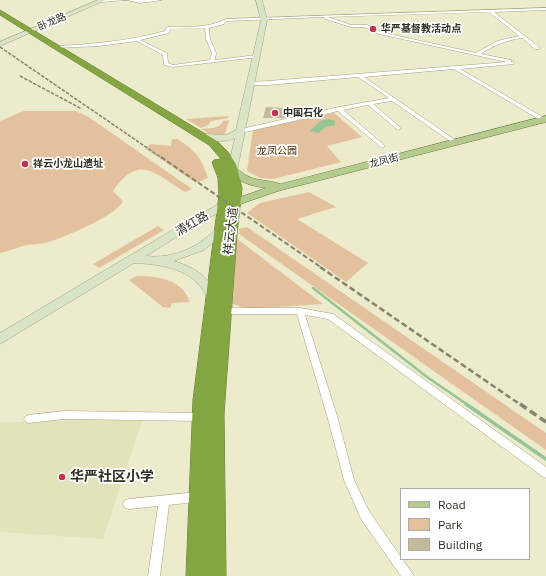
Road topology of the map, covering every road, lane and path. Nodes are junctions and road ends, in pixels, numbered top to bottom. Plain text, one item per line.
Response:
1 (103, 0) edge
2 (124, 0) edge
3 (129, 0) edge
4 (160, 0) edge
5 (258, 0) edge
6 (546, 9) edge
7 (490, 11) junction
8 (0, 12) edge
9 (319, 16) junction
10 (0, 17) edge
11 (264, 18) junction
12 (207, 26) junction
13 (28, 32) junction
14 (523, 36) junction
15 (138, 40) junction
16 (0, 44) edge
17 (57, 47) junction
18 (537, 48) dead end
19 (477, 54) junction
20 (257, 56) junction
21 (212, 61) junction
22 (456, 68) junction
23 (360, 76) junction
24 (251, 83) junction
25 (394, 99) junction
26 (368, 103) junction
27 (339, 109) junction
28 (545, 120) edge
29 (398, 128) dead end
30 (241, 131) junction
31 (205, 137) junction
32 (456, 143) junction
33 (382, 146) dead end
34 (233, 170) junction
35 (282, 187) junction
36 (229, 204) junction
37 (219, 232) junction
38 (133, 259) junction
39 (155, 261) junction
40 (213, 298) junction
41 (223, 311) junction
42 (300, 311) junction
43 (0, 339) edge
44 (200, 417) junction
45 (29, 419) dead end
46 (546, 473) edge
47 (198, 497) junction
48 (164, 501) junction
49 (129, 504) dead end
50 (154, 576) edge
51 (197, 576) edge
52 (215, 576) edge
53 (408, 576) edge

1 - 2 street
1 - 13 main road, 卧龙路
3 - 4 street
5 - 11 main road
6 - 7 street
7 - 9 street
7 - 14 street
8 - 13 highway, 祥云大道
9 - 11 street
9 - 19 street
10 - 13 highway, 祥云大道
11 - 12 street
11 - 20 main road
12 - 15 street
12 - 21 street
13 - 16 main road, 卧龙路
13 - 17 highway, 祥云大道
13 - 36 highway, 祥云大道
14 - 18 street
14 - 19 street
15 - 17 street
15 - 21 street
17 - 31 highway, 祥云大道
19 - 22 street
20 - 21 street
20 - 24 main road
22 - 23 street
22 - 28 street
23 - 24 street
23 - 25 street
24 - 30 main road
25 - 26 street
25 - 32 street
26 - 27 street
26 - 29 street
27 - 30 street
27 - 33 street
28 - 32 main road, 龙凤街
30 - 31 main road
30 - 34 main road
31 - 34 highway, 祥云大道
32 - 35 main road, 龙凤街
34 - 35 main road
34 - 36 highway, 祥云大道
35 - 36 main road, 龙凤街
36 - 37 highway, 祥云大道
36 - 38 main road, 清红路
36 - 41 highway, 祥云大道
37 - 39 main road
37 - 40 highway, 祥云大道
38 - 39 main road
38 - 43 main road, 清红路
39 - 40 main road
40 - 44 highway, 祥云大道
41 - 42 street
41 - 52 highway, 祥云大道
42 - 46 street
42 - 53 street
44 - 45 street
44 - 47 highway, 祥云大道
47 - 48 street
47 - 51 highway, 祥云大道
48 - 49 street
48 - 50 street

